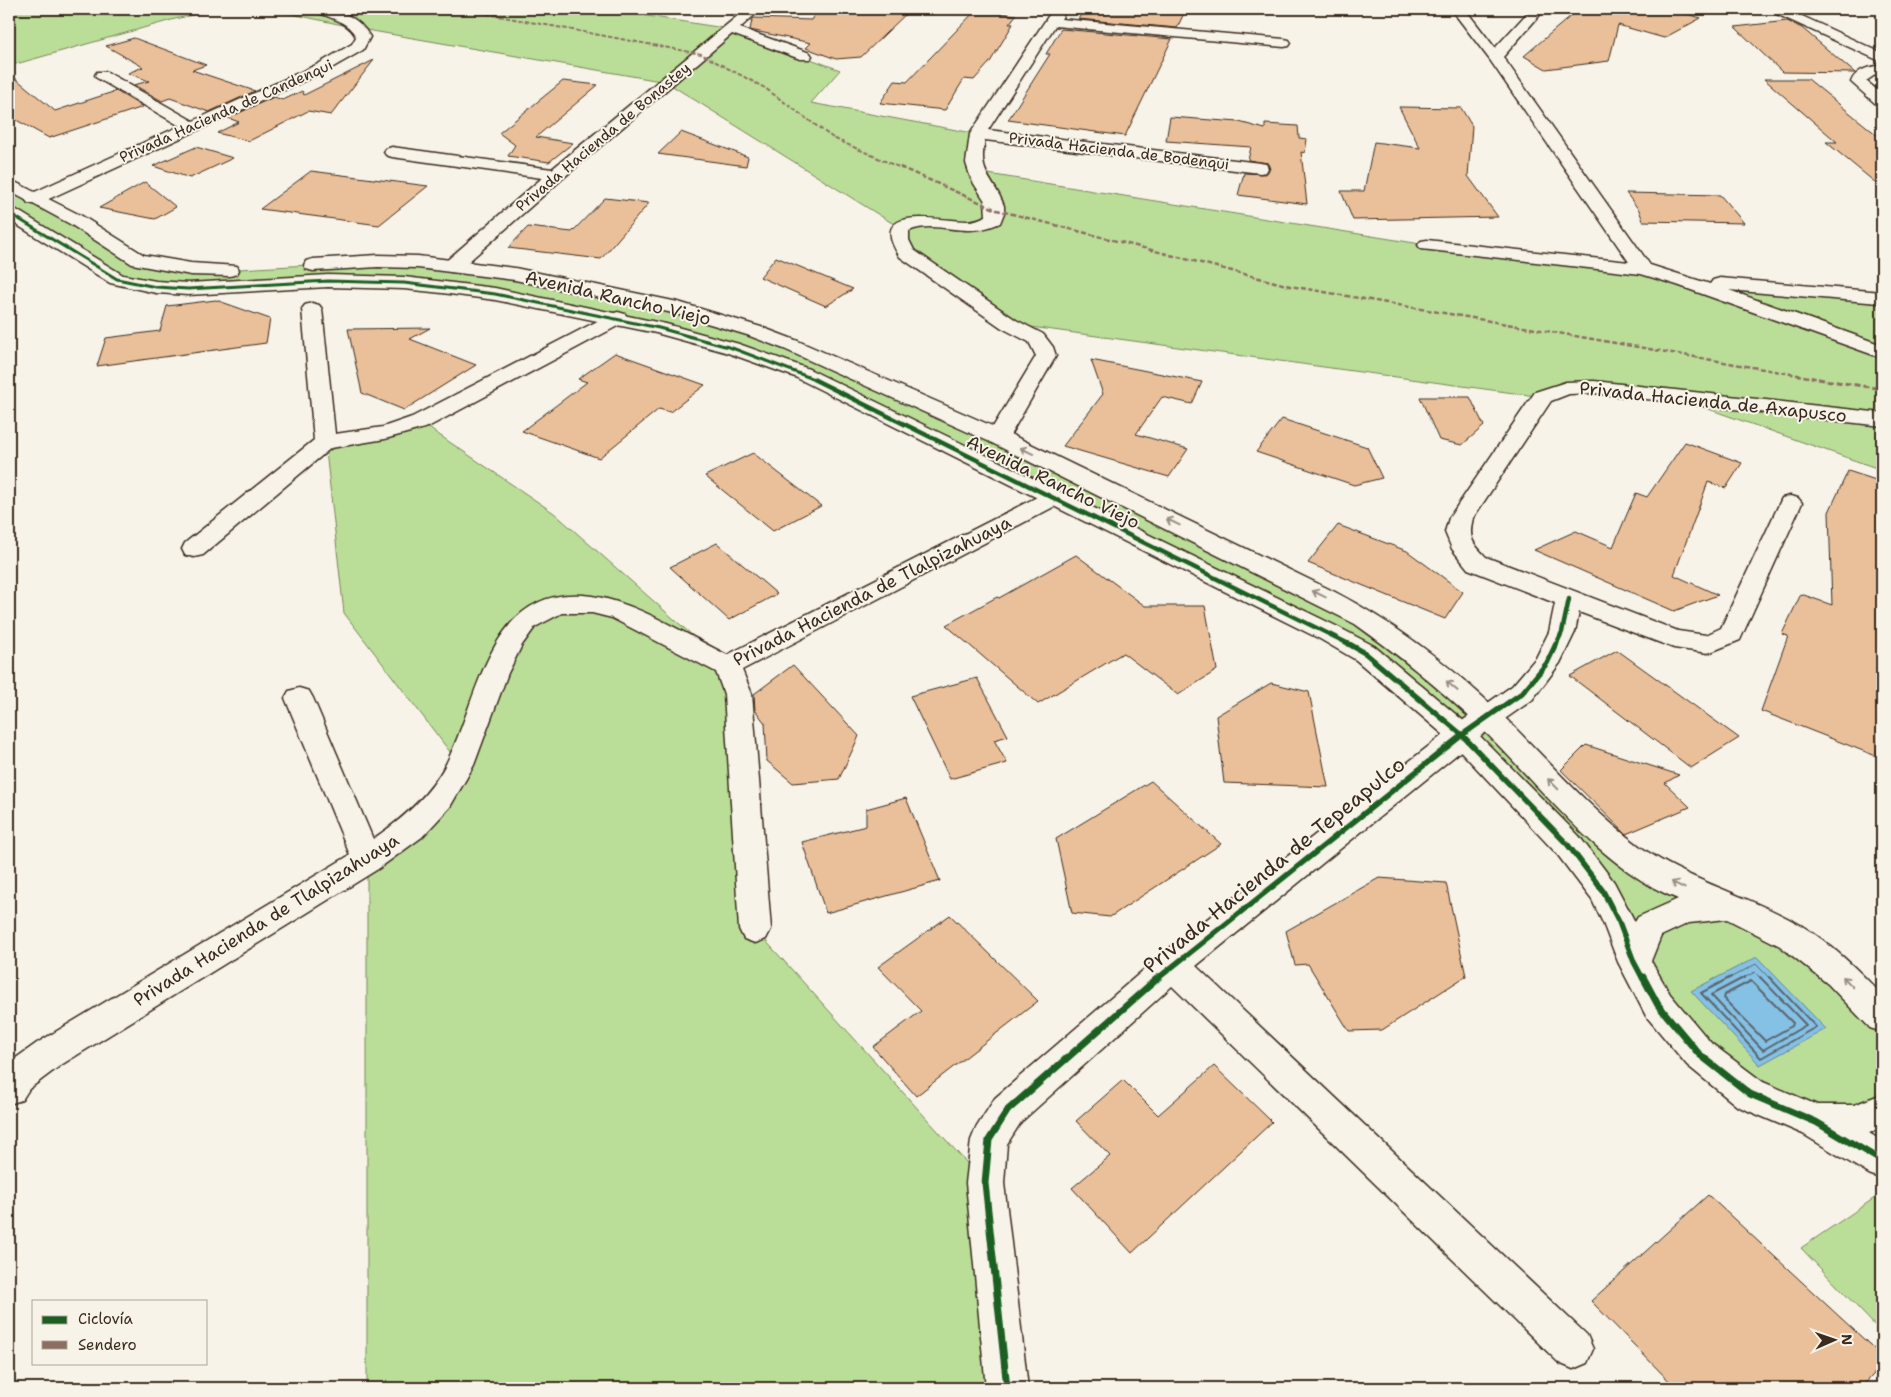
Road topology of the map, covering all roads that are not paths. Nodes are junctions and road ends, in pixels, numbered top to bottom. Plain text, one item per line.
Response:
1 (321, 9) edge
2 (754, 9) edge
3 (1060, 9) edge
4 (1458, 9) edge
5 (1538, 9) edge
6 (1777, 9) edge
7 (1052, 22) junction
8 (730, 29) junction
9 (1284, 43) dead end
10 (805, 56) dead end
11 (1496, 57) junction
12 (1882, 58) edge
13 (1882, 69) edge
14 (102, 75) dead end
15 (1882, 102) edge
16 (191, 126) junction
17 (978, 134) junction
18 (392, 152) dead end
19 (1260, 168) dead end
20 (556, 176) junction
21 (9, 184) edge
22 (34, 199) junction
23 (9, 213) edge
24 (76, 220) junction
25 (40, 232) junction
26 (1427, 245) dead end
27 (418, 262) junction
28 (452, 266) junction
29 (1643, 269) junction
30 (1684, 281) junction
31 (404, 283) junction
32 (1879, 297) dead end
33 (312, 309) dead end
34 (618, 318) junction
35 (1882, 352) edge
36 (945, 413) junction
37 (1882, 420) edge
38 (921, 431) junction
39 (998, 437) junction
40 (325, 442) junction
41 (1118, 496) junction
42 (1053, 498) junction
43 (1790, 502) dead end
44 (1093, 518) junction
45 (194, 549) dead end
46 (1569, 599) junction
47 (727, 666) junction
48 (299, 698) dead end
49 (1475, 727) junction
50 (367, 860) junction
51 (1731, 906) junction
52 (755, 929) dead end
53 (1634, 962) junction
54 (1174, 964) junction
55 (1882, 1017) edge
56 (9, 1088) edge
57 (1882, 1112) edge
58 (1816, 1122) junction
59 (1882, 1161) edge
60 (1573, 1349) dead end
61 (1007, 1388) edge

1 - 16 street, Privada Hacienda de Candenqui
2 - 8 street, Privada Hacienda de Bonastey
3 - 7 street, Privada Hacienda de Bodenqui
4 - 11 street
5 - 11 street
6 - 12 street
7 - 9 street
7 - 17 street, Privada Hacienda de Bodenqui
8 - 10 street
8 - 20 street, Privada Hacienda de Bonastey
11 - 29 street
13 - 15 street
14 - 16 street, Privada Hacienda de Candenqui
16 - 22 street, Privada Hacienda de Candenqui
17 - 19 street, Privada Hacienda de Bodenqui
17 - 39 street, Privada Hacienda de Bodenqui
18 - 20 street
20 - 28 street, Privada Hacienda de Bonastey
21 - 22 street, Avenida Rancho Viejo
22 - 24 street, Avenida Rancho Viejo
23 - 25 street, Avenida Rancho Viejo
24 - 25 street
24 - 27 street, Avenida Rancho Viejo
25 - 31 street, Avenida Rancho Viejo
26 - 29 street
27 - 28 street, Avenida Rancho Viejo
27 - 31 street
28 - 36 street, Avenida Rancho Viejo
29 - 30 street
30 - 32 street
30 - 35 street
31 - 34 street, Avenida Rancho Viejo
33 - 40 street
34 - 38 street, Avenida Rancho Viejo
34 - 40 street
36 - 38 street
36 - 39 street, Avenida Rancho Viejo
37 - 46 street, Privada Hacienda de Axapusco
38 - 42 street, Avenida Rancho Viejo
41 -> 39 street, Avenida Rancho Viejo
40 - 45 street
41 - 44 street
49 -> 41 street, Avenida Rancho Viejo
42 - 44 street, Avenida Rancho Viejo
42 - 47 street, Privada Hacienda de Tlalpizahuaya
43 - 46 street, Privada Hacienda de Axapusco
44 - 49 street, Avenida Rancho Viejo
46 - 49 street
47 - 50 street, Privada Hacienda de Tlalpizahuaya
47 - 52 street, Privada Hacienda de Tlalpizahuaya
48 - 50 street, Privada Hacienda de Tlalpizahuaya
51 -> 49 street, Avenida Rancho Viejo
49 - 53 street, Avenida Rancho Viejo
49 - 54 street, Privada Hacienda de Tepeapulco
50 - 56 street, Privada Hacienda de Tlalpizahuaya
51 - 53 street
55 -> 51 street, Avenida Rancho Viejo
53 - 58 street, Avenida Rancho Viejo
54 - 60 street, Privada Hacienda de Tepeapulco
54 - 61 street, Privada Hacienda de Tepeapulco
57 - 58 street
58 - 59 street, Avenida Rancho Viejo

